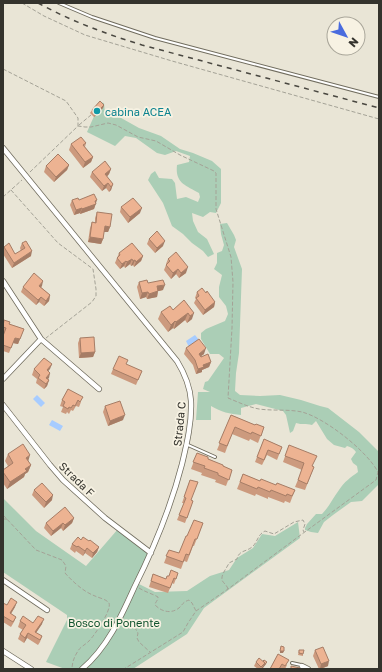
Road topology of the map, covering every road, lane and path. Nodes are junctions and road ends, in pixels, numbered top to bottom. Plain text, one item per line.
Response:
1 (22, 3) edge
2 (59, 3) edge
3 (3, 69) edge
4 (379, 97) edge
5 (91, 115) dead end
6 (379, 118) edge
7 (78, 126) junction
8 (3, 148) edge
9 (26, 176) junction
10 (11, 190) junction
11 (3, 197) edge
12 (3, 281) edge
13 (41, 339) junction
14 (3, 379) edge
15 (99, 389) dead end
16 (3, 405) edge
17 (187, 445) junction
18 (215, 457) dead end
19 (3, 515) edge
20 (3, 519) edge
21 (7, 519) junction
22 (304, 532) junction
23 (151, 553) junction
24 (3, 580) edge
25 (135, 587) junction
26 (228, 589) junction
27 (47, 610) dead end
28 (196, 611) junction
29 (118, 620) junction
30 (3, 651) edge
31 (150, 652) junction
32 (292, 662) dead end
33 (302, 666) joint
34 (31, 669) edge
35 (72, 669) edge
36 (82, 669) edge
37 (124, 669) edge
38 (308, 669) edge

1 - 6 path
2 - 4 lane
3 - 7 path
5 - 7 path
7 - 9 path
7 - 22 path
8 - 9 street, Strada C
9 - 10 path
9 - 17 street, Strada C
10 - 11 path
10 - 13 path
12 - 13 street
13 - 14 street
13 - 15 street
16 - 23 street, Strada F
17 - 18 lane
17 - 23 street, Strada C
19 - 21 path
20 - 21 path
21 - 35 path
22 - 26 path
22 - 26 path
23 - 25 street, Strada C
24 - 27 street
25 - 28 path
25 - 29 street, Strada C
26 - 28 path
28 - 31 path
29 - 31 path
29 - 36 street, Strada C
30 - 34 street
31 - 37 path
32 - 33 lane
33 - 38 street

